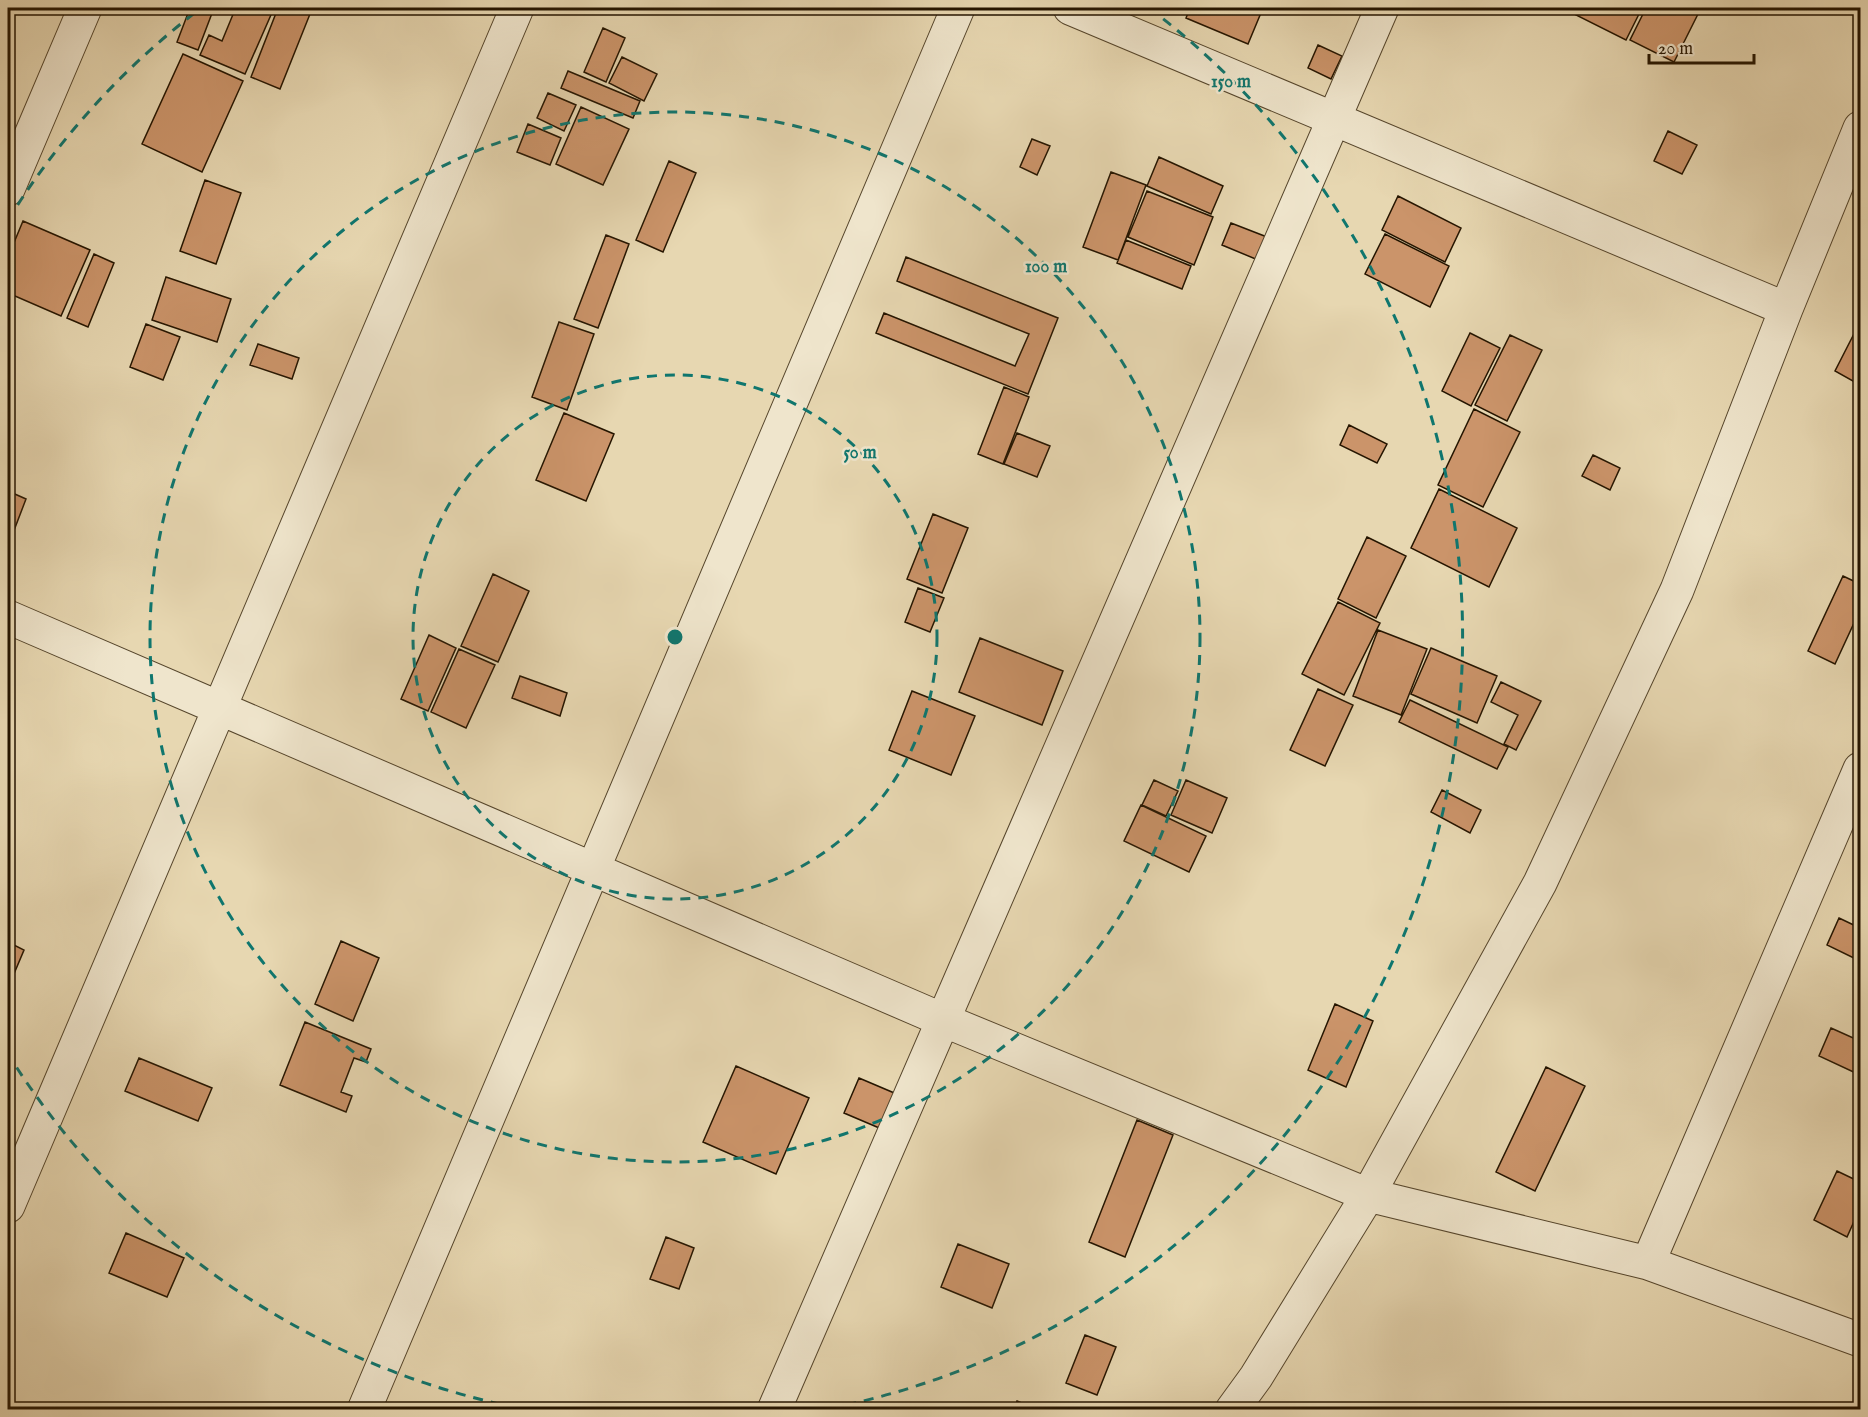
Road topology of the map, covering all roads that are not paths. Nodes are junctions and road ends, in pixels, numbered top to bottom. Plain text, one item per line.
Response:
1 (85, 8) edge
2 (517, 8) edge
3 (958, 8) edge
4 (1070, 8) edge
5 (1382, 8) edge
6 (1334, 118) junction
7 (1860, 128) edge
8 (8, 189) edge
9 (1786, 309) junction
10 (8, 617) edge
11 (219, 708) junction
12 (1860, 769) edge
13 (593, 870) junction
14 (943, 1020) junction
15 (1368, 1195) junction
16 (8, 1206) edge
17 (1648, 1263) junction
18 (1860, 1340) edge
19 (364, 1410) edge
20 (774, 1410) edge
21 (1232, 1410) edge

1 - 8 street
2 - 11 street
3 - 13 street
4 - 6 street
5 - 6 street
6 - 9 street
6 - 14 street
7 - 9 street
9 - 15 street
10 - 11 street
11 - 13 street
11 - 16 street
12 - 17 street
13 - 14 street
13 - 19 street
14 - 15 street
14 - 20 street
15 - 17 street
15 - 21 street
17 - 18 street

